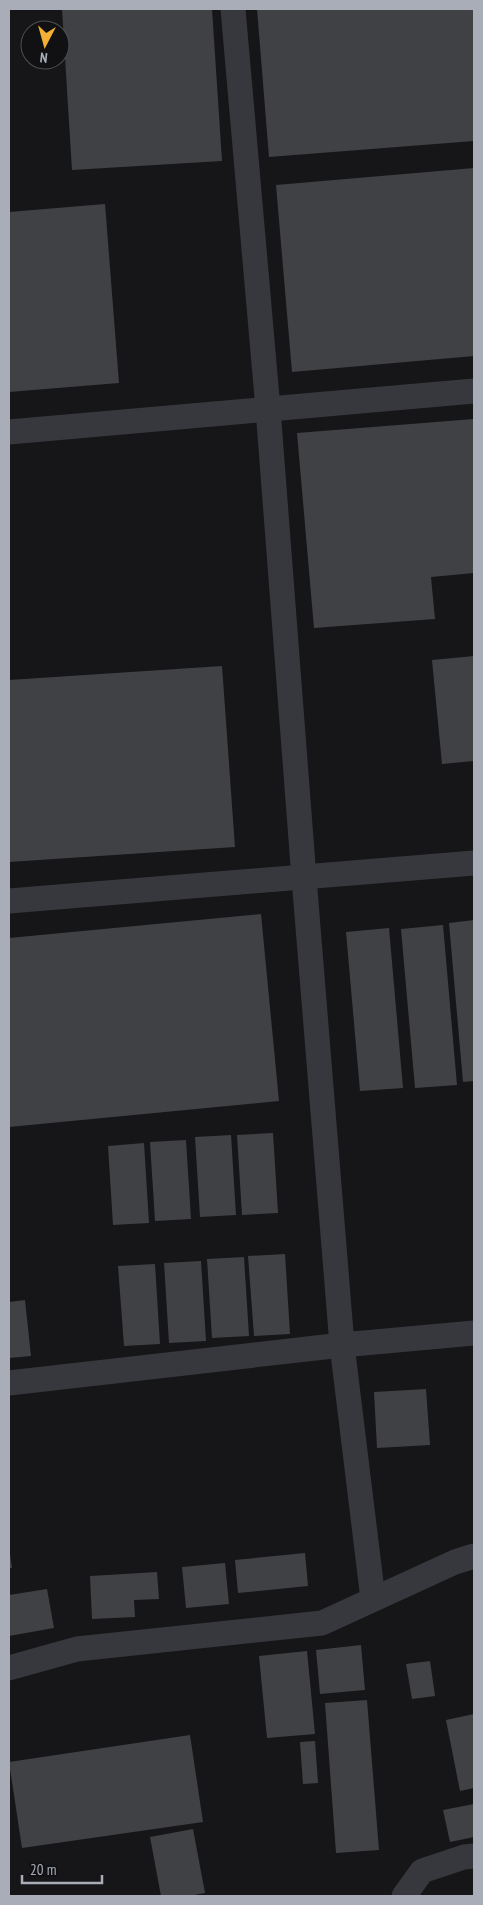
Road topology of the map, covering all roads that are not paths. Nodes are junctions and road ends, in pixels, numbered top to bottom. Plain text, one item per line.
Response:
1 (233, 9) edge
2 (474, 391) edge
3 (268, 409) junction
4 (9, 432) edge
5 (474, 863) edge
6 (304, 878) junction
7 (9, 901) edge
8 (474, 1333) edge
9 (342, 1345) junction
10 (9, 1383) edge
11 (474, 1556) edge
12 (373, 1599) junction
13 (9, 1668) edge
14 (474, 1856) edge
15 (404, 1896) edge

1 - 3 street
2 - 3 street
3 - 4 street
3 - 6 street
5 - 6 street
6 - 7 street
6 - 9 street
8 - 9 street
9 - 10 street
9 - 12 street
11 - 12 street
12 - 13 street
14 - 15 street

